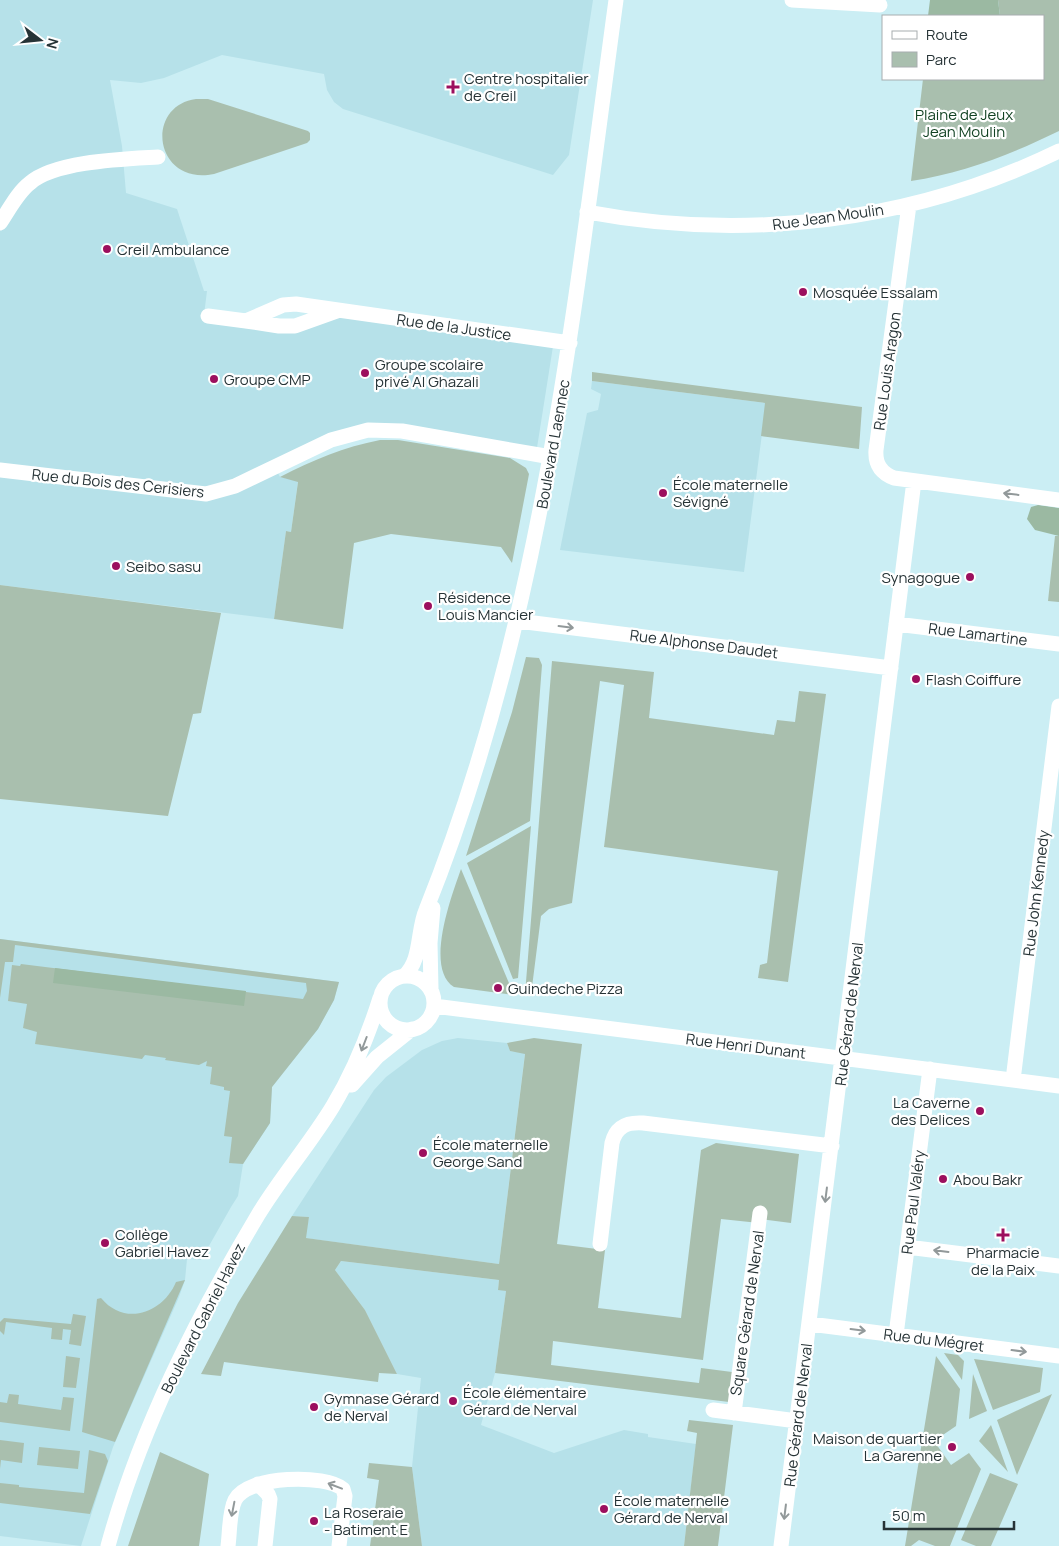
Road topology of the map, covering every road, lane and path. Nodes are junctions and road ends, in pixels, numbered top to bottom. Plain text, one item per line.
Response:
1 (616, 0) edge
2 (792, 0) edge
3 (880, 5) dead end
4 (1059, 151) edge
5 (158, 158) dead end
6 (909, 205) junction
7 (587, 212) junction
8 (0, 223) edge
9 (337, 310) junction
10 (208, 316) dead end
11 (246, 321) junction
12 (570, 343) junction
13 (551, 457) junction
14 (0, 470) edge
15 (914, 481) junction
16 (1059, 500) edge
17 (518, 621) junction
18 (896, 624) junction
19 (1059, 644) edge
20 (891, 668) junction
21 (1059, 706) edge
22 (440, 878) junction
23 (404, 976) junction
24 (431, 989) junction
25 (380, 998) junction
26 (434, 1006) junction
27 (412, 1029) junction
28 (843, 1058) junction
29 (930, 1069) junction
30 (1013, 1080) junction
31 (1059, 1086) edge
32 (332, 1107) junction
33 (832, 1146) junction
34 (760, 1213) dead end
35 (600, 1244) dead end
36 (907, 1247) junction
37 (1059, 1266) edge
38 (810, 1324) junction
39 (896, 1335) junction
40 (1059, 1356) edge
41 (713, 1410) dead end
42 (734, 1413) junction
43 (797, 1421) junction
44 (258, 1484) junction
45 (108, 1546) edge
46 (228, 1546) edge
47 (265, 1546) edge
48 (339, 1546) edge
49 (781, 1546) edge

1 - 7 street, Boulevard Laennec
2 - 3 street
4 - 6 street, Rue Jean Moulin
5 - 8 street
6 - 7 street, Rue Jean Moulin
6 - 15 street, Rue Louis Aragon
7 - 12 street, Boulevard Laennec
9 - 11 street, Rue de la Justice
9 - 11 street, Rue de la Justice
9 - 12 street, Rue de la Justice
10 - 11 street, Rue de la Justice
12 - 13 street, Boulevard Laennec
13 - 14 street, Rue du Bois des Cerisiers
13 - 17 street, Boulevard Laennec
16 -> 15 street, Rue Louis Aragon
15 - 18 street, Rue Gérard de Nerval
17 -> 20 street, Rue Alphonse Daudet
17 - 22 street, Boulevard Laennec
18 - 19 street, Rue Lamartine
18 - 20 street, Rue Gérard de Nerval
20 - 28 street, Rue Gérard de Nerval
21 - 30 street, Rue John Kennedy
22 - 23 street, Boulevard Laennec
22 - 24 street, Boulevard Laennec
23 - 24 street
23 - 25 street
24 - 26 street
25 - 27 street
25 -> 32 street, Boulevard Gabriel Havez
26 - 27 street
26 - 28 street, Rue Henri Dunant
27 - 32 street, Boulevard Gabriel Havez
28 - 29 street, Rue Henri Dunant
28 - 33 street, Rue Gérard de Nerval
29 - 30 street, Rue Henri Dunant
29 - 36 street, Rue Paul Valéry
30 - 31 street, Rue Henri Dunant
32 - 45 street, Boulevard Gabriel Havez
33 - 35 street
33 -> 38 street, Rue Gérard de Nerval
34 - 42 street, Square Gérard de Nerval
37 -> 36 street
36 - 39 street, Rue Paul Valéry
38 -> 39 street, Rue du Mégret
38 - 43 street, Rue Gérard de Nerval
39 -> 40 street, Rue du Mégret
41 - 42 street, Square Gérard de Nerval
42 - 43 street, Square Gérard de Nerval
43 -> 49 street, Rue Gérard de Nerval
44 -> 46 street
44 - 47 street
48 -> 44 street

